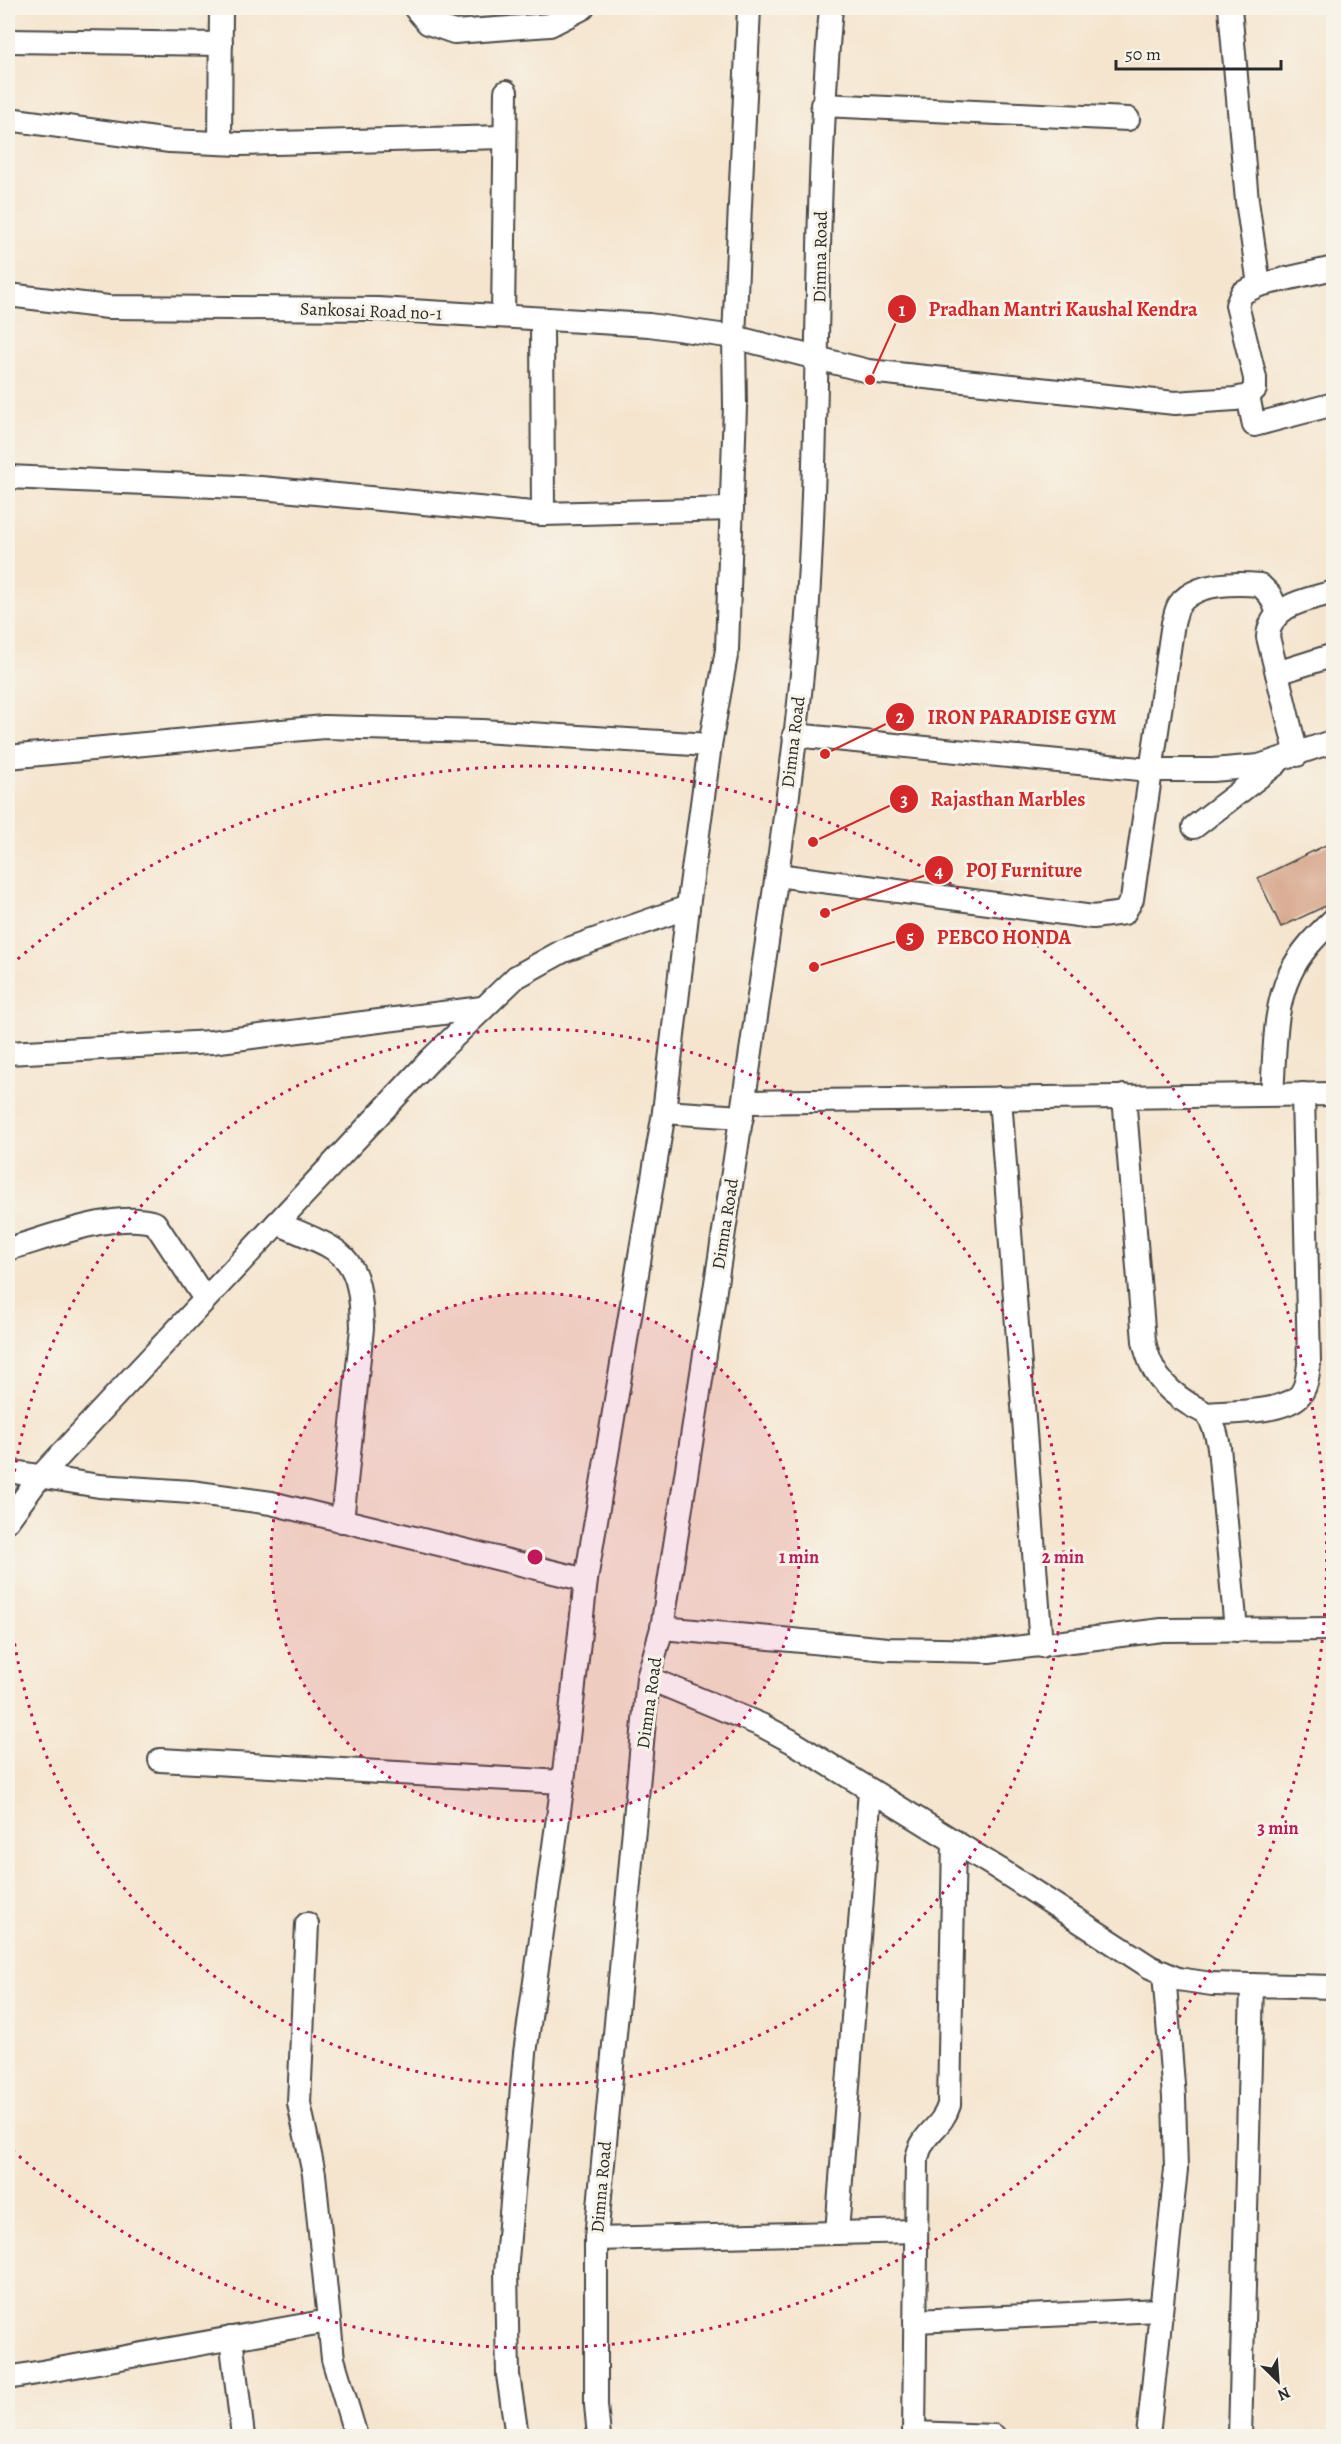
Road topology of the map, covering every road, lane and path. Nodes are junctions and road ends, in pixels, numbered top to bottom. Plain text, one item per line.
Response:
1 (221, 8) edge
2 (415, 8) edge
3 (583, 8) edge
4 (749, 8) edge
5 (831, 8) edge
6 (1230, 8) edge
7 (8, 41) edge
8 (221, 44) junction
9 (506, 92) dead end
10 (822, 105) junction
11 (8, 119) edge
12 (1128, 119) dead end
13 (504, 137) junction
14 (220, 143) junction
15 (1334, 268) edge
16 (1259, 285) junction
17 (8, 294) edge
18 (503, 316) junction
19 (542, 320) junction
20 (734, 337) junction
21 (818, 360) junction
22 (1248, 396) junction
23 (1334, 404) edge
24 (8, 477) edge
25 (732, 509) junction
26 (543, 514) junction
27 (1334, 592) edge
28 (1278, 612) junction
29 (1334, 655) edge
30 (1277, 673) junction
31 (794, 735) junction
32 (1334, 741) edge
33 (710, 745) junction
34 (8, 757) edge
35 (1289, 758) junction
36 (1150, 770) junction
37 (1194, 827) dead end
38 (777, 875) junction
39 (688, 907) junction
40 (1334, 919) edge
41 (482, 1008) junction
42 (8, 1053) edge
43 (1272, 1094) junction
44 (1304, 1094) junction
45 (1334, 1094) edge
46 (1124, 1096) junction
47 (1000, 1098) junction
48 (743, 1109) junction
49 (664, 1112) junction
50 (277, 1223) junction
51 (8, 1249) edge
52 (205, 1299) junction
53 (1207, 1414) junction
54 (8, 1471) edge
55 (39, 1478) junction
56 (8, 1520) edge
57 (342, 1521) junction
58 (586, 1580) junction
59 (662, 1628) junction
60 (1334, 1629) edge
61 (1236, 1630) junction
62 (1041, 1646) junction
63 (648, 1678) junction
64 (160, 1760) dead end
65 (564, 1782) junction
66 (870, 1790) junction
67 (954, 1841) junction
68 (307, 1924) dead end
69 (1164, 1973) junction
70 (1252, 1985) junction
71 (1334, 1987) edge
72 (916, 2231) junction
73 (837, 2233) junction
74 (596, 2239) junction
75 (1160, 2310) junction
76 (328, 2321) junction
77 (915, 2321) junction
78 (231, 2338) junction
79 (8, 2378) edge
80 (914, 2435) edge
81 (243, 2436) edge
82 (356, 2436) edge
83 (517, 2436) edge
84 (599, 2436) edge
85 (994, 2436) edge
86 (1148, 2436) edge
87 (1240, 2436) edge

1 - 8 street
2 - 3 street
4 - 20 street
5 - 10 street, Dimna Road
6 - 16 street
7 - 8 street
8 - 14 street
9 - 13 street
10 - 12 street
10 - 21 street, Dimna Road
11 - 14 street
13 - 14 street
13 - 18 street
15 - 16 street
16 - 22 street
17 - 18 street, Sankosai Road no-1
18 - 19 street, Sankosai Road no-1
19 - 20 street, Sankosai Road no-1
19 - 26 street
20 - 21 street, Sankosai Road no-1
20 - 25 street
21 - 22 street, Sankosai Road no-1
21 - 31 street, Dimna Road
22 - 23 street
24 - 26 street
25 - 26 street
25 - 33 street
27 - 28 street
28 - 30 street
28 - 36 street
29 - 30 street
30 - 35 street
31 - 36 street
31 - 38 street, Dimna Road
32 - 35 street
33 - 34 street
33 - 39 street
35 - 36 street
35 - 37 street
36 - 38 street
38 - 48 street, Dimna Road
39 - 41 street
39 - 49 street
40 - 43 street
41 - 42 street
41 - 50 street
43 - 44 street
43 - 46 street
44 - 45 street
44 - 53 street
46 - 47 street
46 - 53 street
47 - 48 street
47 - 62 street
48 - 49 street
48 - 59 street, Dimna Road
49 - 58 street
50 - 52 street
50 - 57 street
51 - 52 street
52 - 55 street
53 - 61 street
54 - 55 street
55 - 56 street
55 - 57 street
57 - 58 street
58 - 65 street
59 - 62 street
59 - 63 street, Dimna Road
60 - 61 street
61 - 62 street
63 - 66 street
63 - 74 street, Dimna Road
64 - 65 street
65 - 83 street
66 - 67 street
66 - 73 street
67 - 69 street
67 - 72 street
68 - 76 street
69 - 70 street
69 - 75 street
70 - 71 street
70 - 87 street
72 - 73 street
72 - 77 street
73 - 74 street
74 - 84 street, Dimna Road
75 - 77 street
75 - 86 street
76 - 78 street
76 - 82 street
77 - 80 street
78 - 79 street
78 - 81 street
80 - 85 street

